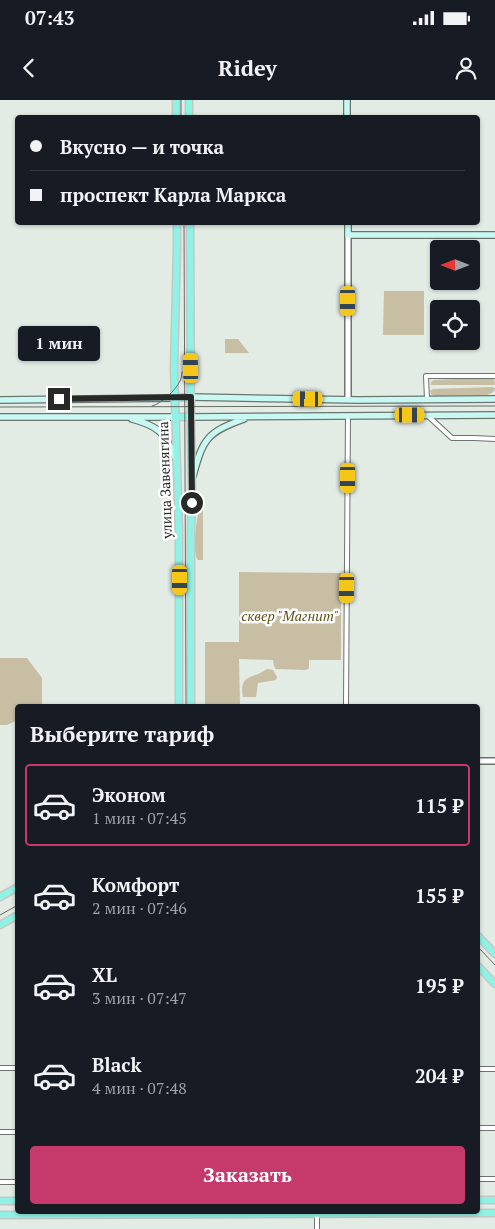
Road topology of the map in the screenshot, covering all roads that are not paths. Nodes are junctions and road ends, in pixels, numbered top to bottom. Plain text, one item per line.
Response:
1 (176, 100) edge
2 (189, 100) edge
3 (347, 100) edge
4 (176, 115) edge
5 (189, 115) edge
6 (347, 115) edge
7 (177, 225) edge
8 (190, 225) edge
9 (348, 225) edge
10 (348, 235) junction
11 (495, 235) edge
12 (495, 376) edge
13 (191, 397) junction
14 (175, 398) junction
15 (348, 399) junction
16 (427, 399) junction
17 (495, 399) edge
18 (0, 400) edge
19 (348, 415) junction
20 (427, 415) junction
21 (495, 415) edge
22 (250, 416) junction
23 (0, 417) edge
24 (122, 417) junction
25 (175, 417) junction
26 (191, 417) junction
27 (495, 440) edge
28 (177, 461) junction
29 (192, 478) junction
30 (179, 704) edge
31 (191, 704) edge
32 (346, 704) edge
33 (480, 761) edge
34 (495, 761) edge
35 (15, 889) edge
36 (0, 897) edge
37 (15, 917) edge
38 (0, 925) edge
39 (480, 938) edge
40 (495, 954) edge
41 (480, 968) edge
42 (495, 984) edge
43 (0, 1068) edge
44 (15, 1068) edge
45 (480, 1069) edge
46 (495, 1069) edge
47 (480, 1128) edge
48 (495, 1128) edge
49 (0, 1132) edge
50 (15, 1132) edge
51 (480, 1179) edge
52 (495, 1179) edge
53 (0, 1182) edge
54 (15, 1182) edge
55 (480, 1200) edge
56 (495, 1200) edge
57 (0, 1201) edge
58 (15, 1201) edge
59 (480, 1213) edge
60 (495, 1213) edge
61 (107, 1214) edge
62 (316, 1214) edge
63 (0, 1215) edge
64 (316, 1229) edge

1 - 4 main road
2 - 5 main road
3 - 6 main road
7 - 14 main road, улица Завенягина
8 - 13 main road, улица Завенягина
9 - 10 main road
10 - 11 main road
10 - 15 street
12 - 16 street
13 - 14 main road
13 - 15 main road
13 - 26 main road, улица Завенягина
14 - 18 main road
14 - 25 main road, улица Завенягина
15 - 16 main road
16 - 17 main road
19 - 20 main road
19 - 22 main road
19 - 32 street
20 - 21 main road
20 - 27 street
22 - 26 main road
22 - 29 main road
23 - 24 main road
24 - 25 main road
24 - 28 main road
25 - 26 main road
25 - 28 main road, улица Завенягина
26 - 29 main road, улица Завенягина
28 - 30 main road, улица Завенягина
29 - 31 main road, улица Завенягина
33 - 34 street
35 - 36 main road
37 - 38 main road
39 - 40 main road
41 - 42 main road
43 - 44 street
45 - 46 street
47 - 48 street
49 - 50 street
51 - 52 street
53 - 54 street
55 - 56 main road
57 - 58 main road
59 - 60 main road
61 - 63 main road
62 - 64 street

